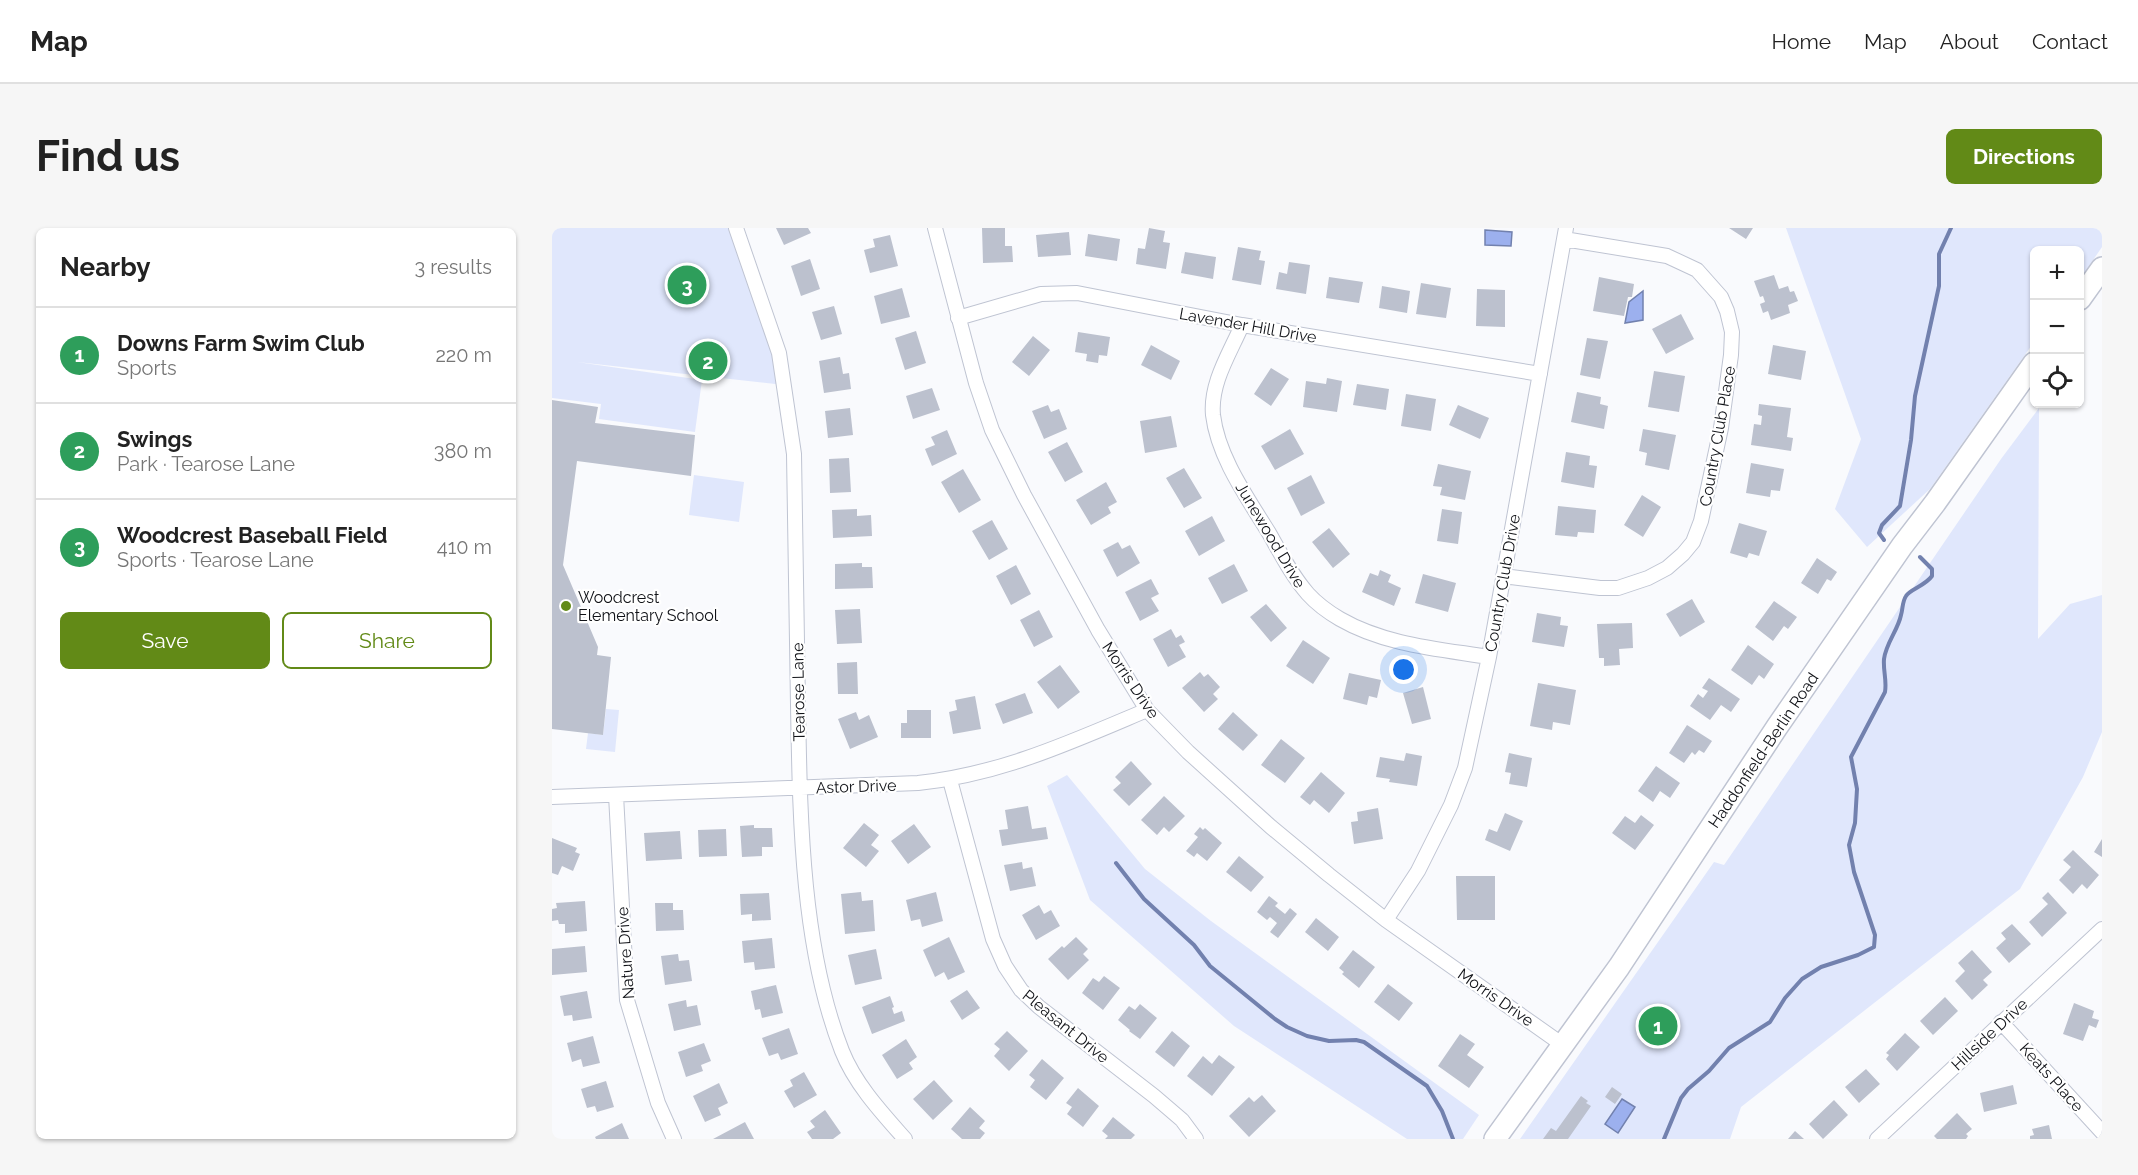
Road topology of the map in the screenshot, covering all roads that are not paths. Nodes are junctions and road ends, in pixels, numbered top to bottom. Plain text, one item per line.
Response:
1 (736, 228) edge
2 (935, 228) edge
3 (1565, 234) edge
4 (2102, 268) edge
5 (2084, 292) edge
6 (958, 318) junction
7 (1242, 325) junction
8 (2030, 369) edge
9 (1539, 374) junction
10 (1503, 576) junction
11 (1490, 657) junction
12 (1147, 710) junction
13 (950, 780) junction
14 (800, 788) junction
15 (616, 795) junction
16 (552, 797) edge
17 (1386, 920) junction
18 (2102, 929) edge
19 (2001, 1022) junction
20 (1563, 1045) junction
21 (2102, 1132) edge
22 (674, 1139) edge
23 (905, 1139) edge
24 (1196, 1139) edge
25 (1495, 1139) edge
26 (1877, 1139) edge

1 - 14 street, Tearose Lane
2 - 6 street, Morris Drive
3 - 9 street, Country Club Drive
3 - 10 street, Country Club Place
4 - 5 main road
6 - 7 street, Lavender Hill Drive
6 - 12 street, Morris Drive
7 - 9 street, Lavender Hill Drive
7 - 11 street, Junewood Drive
8 - 20 main road, Haddonfield-Berlin Road
9 - 10 street, Country Club Drive
10 - 11 street, Country Club Drive
11 - 17 street, Country Club Drive
12 - 13 street, Astor Drive
12 - 17 street, Morris Drive
13 - 14 street, Astor Drive
13 - 24 street, Pleasant Drive
14 - 15 street, Astor Drive
14 - 23 street, Tearose Lane
15 - 16 street, Astor Drive
15 - 22 street, Nature Drive
17 - 20 street, Morris Drive
18 - 19 street, Hillside Drive
19 - 21 street, Keats Place
19 - 26 street, Hillside Drive
20 - 25 main road, Haddonfield-Berlin Road

